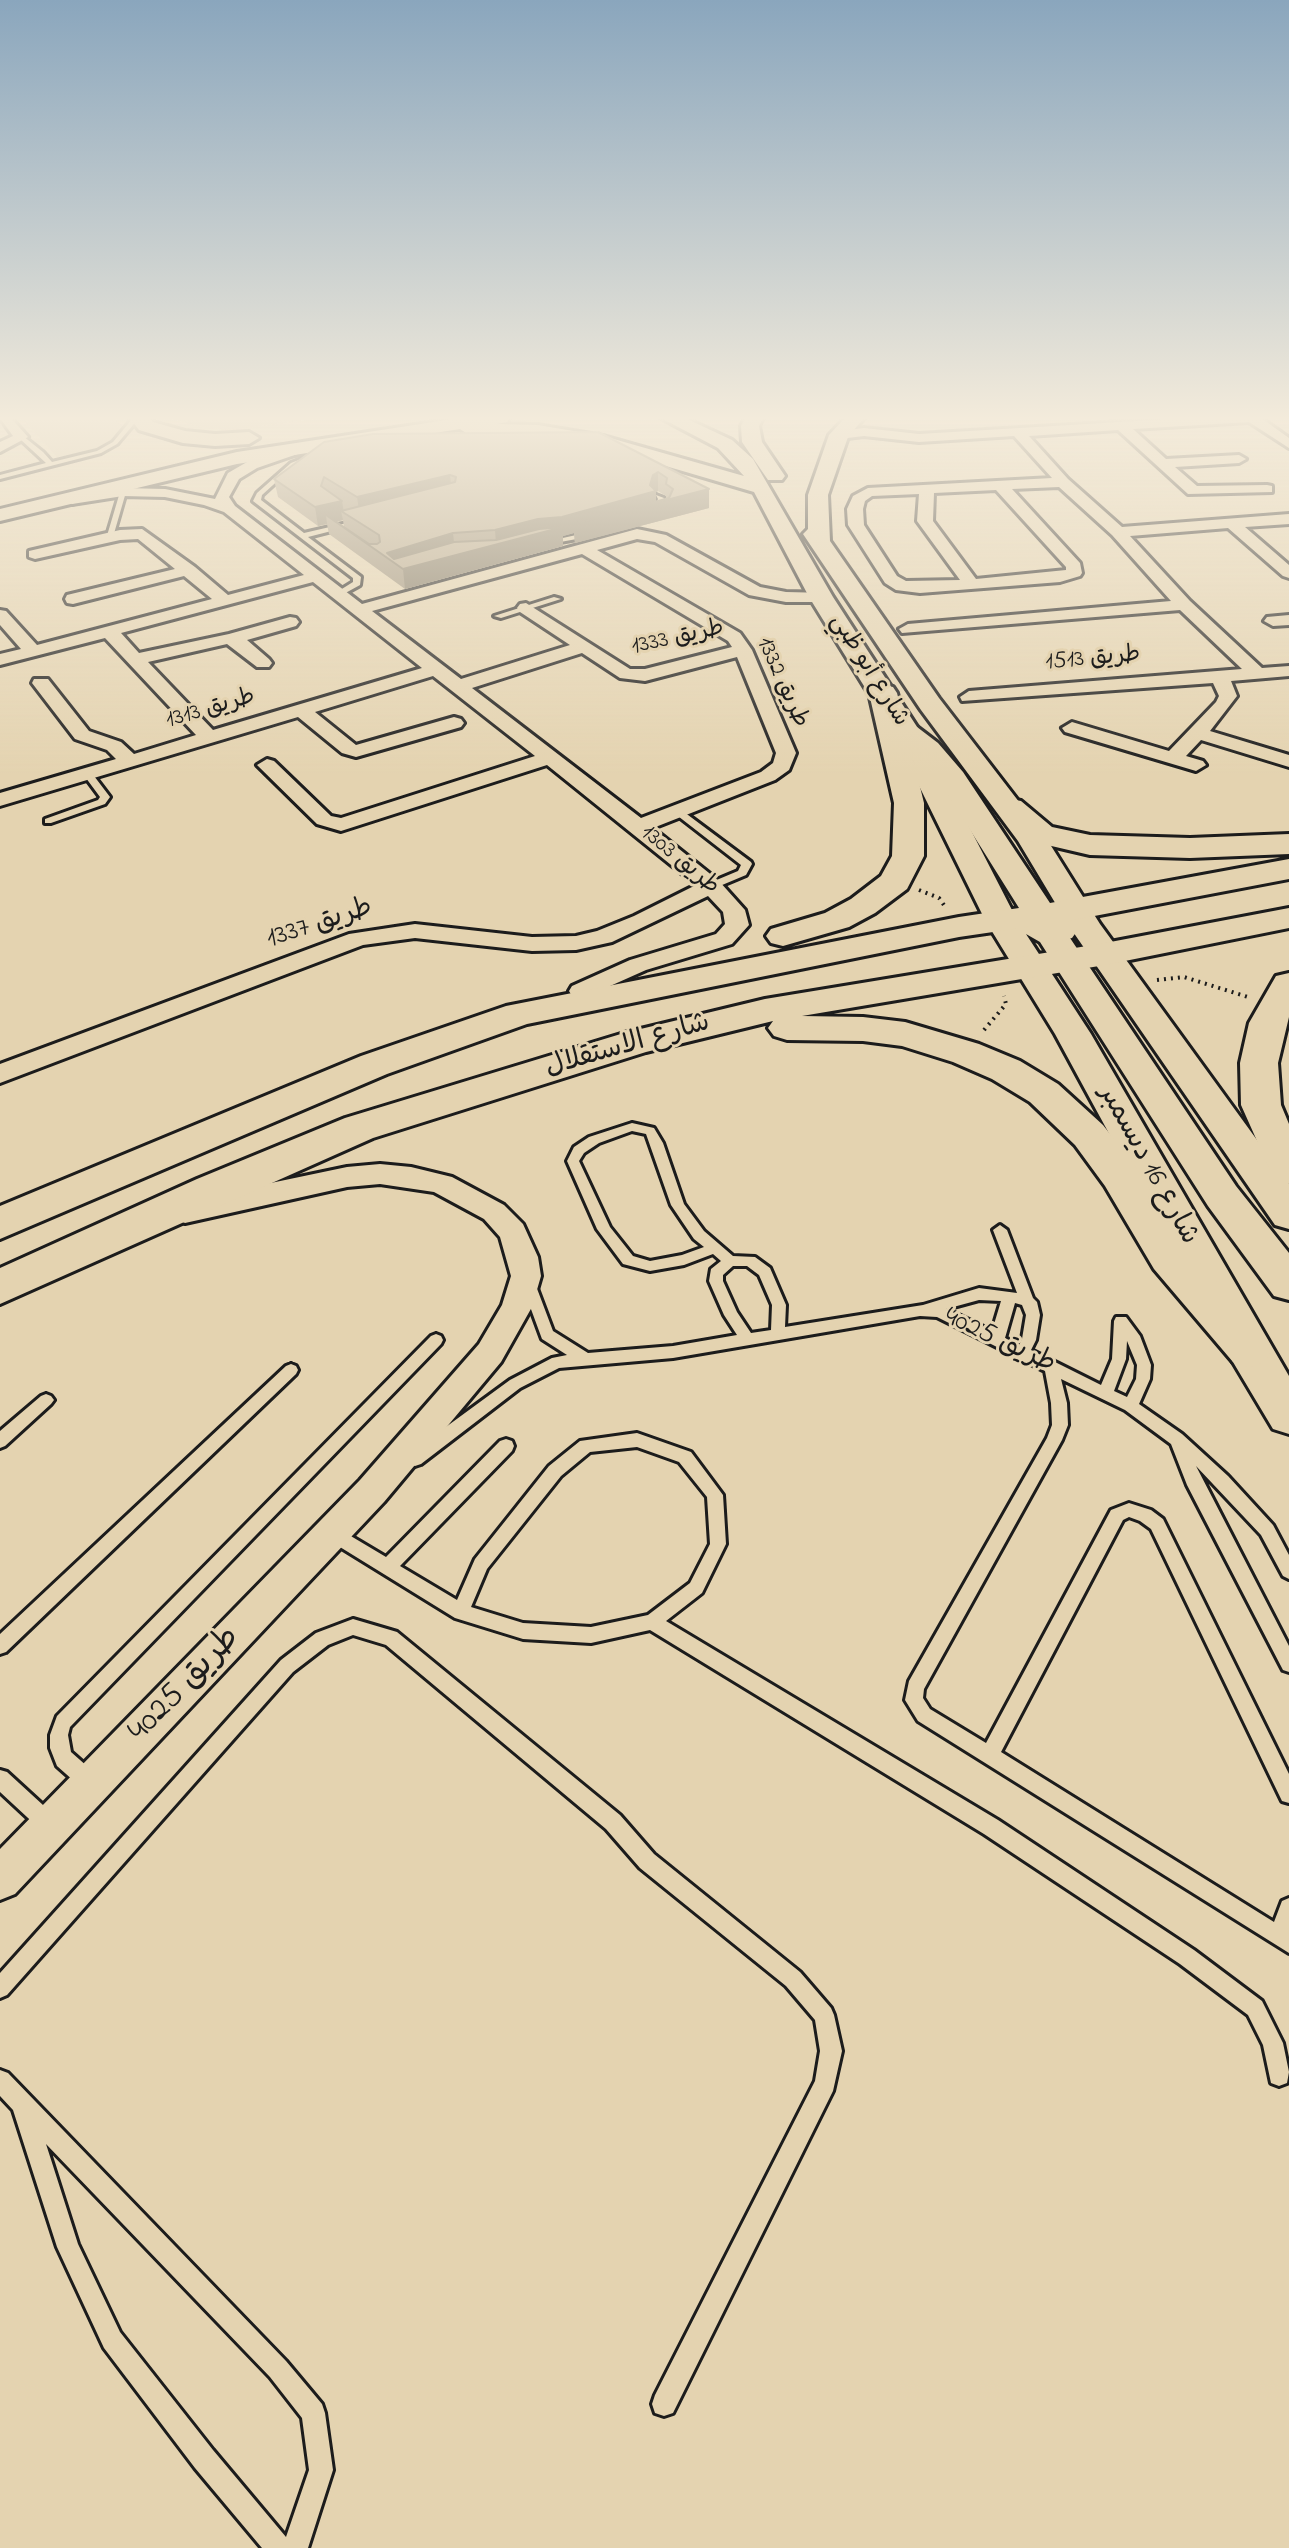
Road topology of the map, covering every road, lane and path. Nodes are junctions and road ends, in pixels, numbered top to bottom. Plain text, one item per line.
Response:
1 (109, 537) edge
2 (148, 537) edge
3 (269, 537) edge
4 (303, 537) edge
5 (578, 537) edge
6 (624, 537) edge
7 (654, 537) edge
8 (788, 537) edge
9 (816, 537) edge
10 (821, 537) edge
11 (863, 537) edge
12 (937, 537) edge
13 (1046, 537) edge
14 (1122, 537) edge
15 (1247, 537) edge
16 (819, 541) junction
17 (536, 544) edge
18 (583, 548) junction
19 (35, 554) dead end
20 (189, 570) junction
21 (1289, 573) edge
22 (318, 576) junction
23 (971, 584) junction
24 (340, 594) junction
25 (821, 597) junction
26 (73, 599) dead end
27 (557, 599) dead end
28 (225, 601) junction
29 (1184, 605) junction
30 (526, 608) junction
31 (361, 609) junction
32 (0, 615) edge
33 (498, 616) dead end
34 (290, 622) dead end
35 (908, 629) dead end
36 (109, 631) junction
37 (232, 639) junction
38 (583, 647) junction
39 (743, 650) junction
40 (33, 651) junction
41 (135, 659) junction
42 (0, 660) edge
43 (263, 663) dead end
44 (437, 669) junction
45 (1289, 671) edge
46 (1257, 673) junction
47 (632, 676) junction
48 (1220, 676) junction
49 (41, 683) dead end
50 (459, 686) junction
51 (648, 691) dead end
52 (883, 693) junction
53 (969, 697) dead end
54 (301, 710) junction
55 (454, 723) dead end
56 (1072, 728) dead end
57 (907, 733) joint
58 (1197, 733) junction
59 (209, 737) junction
60 (549, 758) junction
61 (1173, 758) junction
62 (130, 761) junction
63 (1289, 761) edge
64 (267, 765) dead end
65 (1196, 765) dead end
66 (88, 774) junction
67 (0, 800) edge
68 (1010, 808) junction
69 (677, 811) junction
70 (48, 821) dead end
71 (638, 826) junction
72 (1032, 839) joint
73 (1289, 844) edge
74 (1289, 869) edge
75 (711, 886) junction
76 (1289, 893) edge
77 (1289, 918) edge
78 (1052, 933) junction
79 (1289, 984) edge
80 (581, 991) junction
81 (519, 1014) junction
82 (0, 1074) edge
83 (471, 1093) junction
84 (359, 1128) junction
85 (1289, 1169) edge
86 (1289, 1214) edge
87 (148, 1220) junction
88 (0, 1223) edge
89 (1000, 1230) dead end
90 (714, 1248) junction
91 (730, 1261) junction
92 (526, 1276) junction
93 (1289, 1284) edge
94 (0, 1287) edge
95 (1010, 1296) junction
96 (1030, 1302) junction
97 (920, 1310) junction
98 (778, 1334) junction
99 (997, 1339) junction
100 (436, 1340) dead end
101 (748, 1340) junction
102 (1249, 1349) junction
103 (1022, 1352) junction
104 (583, 1358) junction
105 (1051, 1366) junction
106 (291, 1370) dead end
107 (1105, 1394) junction
108 (46, 1400) dead end
109 (1130, 1406) junction
110 (1289, 1415) edge
111 (1177, 1439) junction
112 (0, 1441) edge
113 (506, 1446) dead end
114 (372, 1491) junction
115 (333, 1534) junction
116 (387, 1567) junction
117 (1289, 1571) edge
118 (461, 1612) junction
119 (652, 1622) junction
120 (0, 1646) edge
121 (1289, 1664) edge
122 (989, 1756) junction
123 (0, 1779) edge
124 (92, 1784) junction
125 (1289, 1794) edge
126 (51, 1826) junction
127 (0, 1879) edge
128 (1289, 1908) edge
129 (1284, 1940) edge
130 (0, 1988) edge
131 (1279, 2075) dead end
132 (0, 2081) edge
133 (21, 2101) junction
134 (664, 2404) dead end
135 (279, 2548) edge
136 (295, 2548) edge

1 - 19 street
2 - 20 street
3 - 22 street, طريق 1303
4 - 24 lane
5 - 17 lane
6 - 18 street
7 - 25 street
8 - 25 main road, شارع أبو ظبي
9 - 16 main road, شارع أبو ظبي
10 - 16 main road
11 - 23 street
12 - 23 street
13 - 23 street
14 - 29 street
15 - 21 street
16 - 68 main road, شارع أبو ظبي
18 - 31 street
18 - 39 street, طريق 1332
20 - 26 street
20 - 28 street
22 - 24 street, طريق 1303
22 - 28 street
24 - 31 street, طريق 1303
25 - 52 main road, شارع أبو ظبي
27 - 30 lane
28 - 36 street
29 - 35 street
29 - 46 street
30 - 33 lane
30 - 38 street, طريق 1333
31 - 44 street, طريق 1303
32 - 40 street
34 - 37 street
36 - 40 street
36 - 41 street
37 - 41 street
37 - 43 street
38 - 47 street, طريق 1333
38 - 50 street
39 - 47 street, طريق 1333
39 - 69 street, طريق 1332
40 - 42 street
41 - 59 street
44 - 50 street, طريق 1303
44 - 54 street, طريق 1313
45 - 46 street, طريق 1513
46 - 48 street, طريق 1513
47 - 51 street
48 - 53 street, طريق 1513
48 - 58 street
49 - 62 street
50 - 60 street, طريق 1303
52 - 57 main road, شارع أبو ظبي
52 - 80 main road
54 - 55 street
54 - 59 street, طريق 1313
56 - 61 street
57 - 78 main road
58 - 61 street
58 - 63 street
59 - 62 street, طريق 1313
60 - 64 street
60 - 71 street, طريق 1303
61 - 65 street
62 - 66 street, طريق 1313
66 - 67 street, طريق 1313
66 - 70 lane
68 - 72 main road, شارع أبو ظبي
68 - 73 main road
69 - 71 street, طريق 1332
69 - 75 lane
71 - 75 street, طريق 1303
72 - 78 main road, شارع 16 ديسمبر
74 - 78 main road, شارع الاستقلال
75 - 80 street, طريق 1303
75 - 82 street, طريق 1337
76 - 78 main road
77 - 78 main road, شارع الاستقلال
78 - 81 main road, شارع الاستقلال
78 - 83 main road, شارع الاستقلال
78 - 84 main road
78 - 86 main road, شارع 16 ديسمبر
78 - 93 main road
78 - 102 main road, شارع 16 ديسمبر
79 - 85 main road
80 - 81 main road
81 - 88 main road, شارع الاستقلال
83 - 84 main road, شارع الاستقلال
83 - 102 main road
84 - 87 main road, شارع الاستقلال
87 - 92 street
87 - 94 main road, شارع الاستقلال
89 - 96 lane
90 - 90 lane
90 - 91 lane
91 - 98 lane
91 - 101 lane
92 - 104 lane
92 - 114 street, طريق 4025
95 - 96 lane
95 - 97 lane
95 - 99 lane
96 - 103 lane
97 - 98 lane, طريق 4025
97 - 99 lane, طريق 4025
98 - 101 lane, طريق 4025
99 - 103 lane, طريق 4025
100 - 124 lane
101 - 104 lane, طريق 4025
102 - 110 main road, شارع 16 ديسمبر
103 - 105 lane, طريق 4025
104 - 114 lane, طريق 4025
105 - 107 lane, طريق 4025
105 - 122 lane
106 - 120 lane
107 - 109 lane, طريق 4025
107 - 109 lane
108 - 112 lane
109 - 111 lane, طريق 4025
111 - 117 lane, طريق 4025
111 - 121 lane
113 - 116 lane
114 - 115 street, طريق 4025
115 - 116 lane
115 - 124 street, طريق 4025
116 - 118 lane
118 - 119 lane
118 - 119 lane
119 - 131 lane
122 - 125 lane
122 - 129 lane
123 - 126 lane
124 - 126 street, طريق 4025
126 - 127 street, طريق 4025
128 - 129 lane
130 - 134 lane
132 - 133 lane
133 - 135 lane
133 - 136 lane

